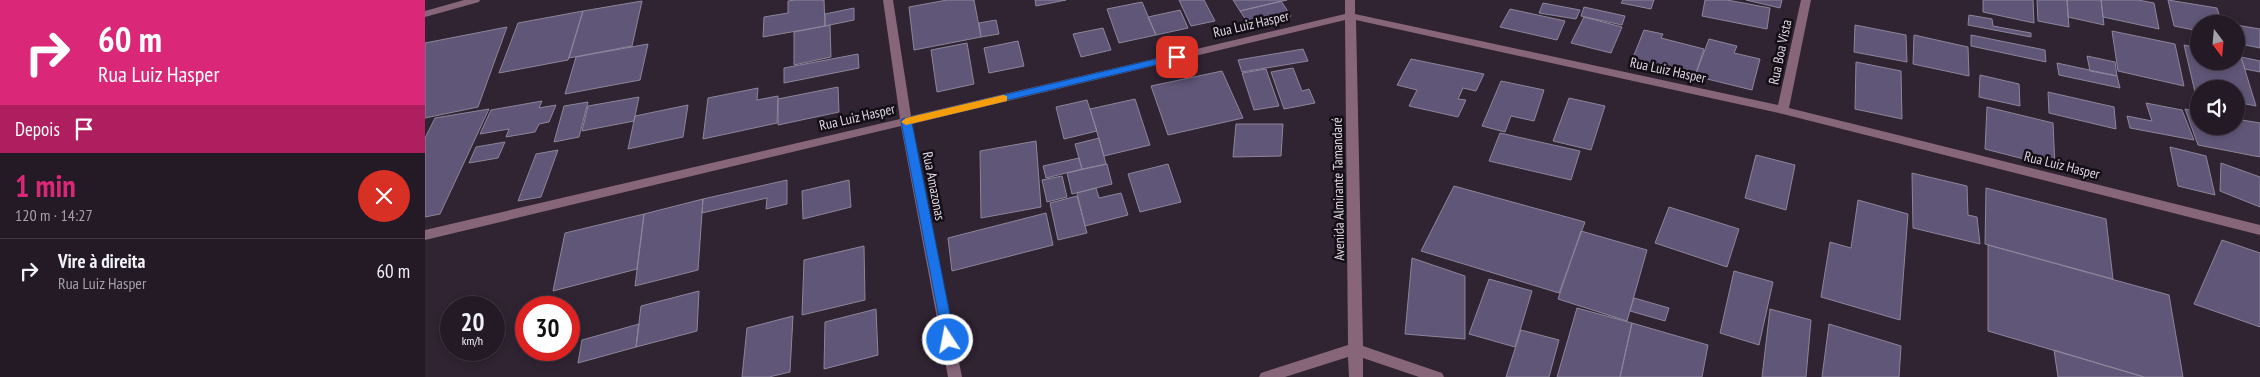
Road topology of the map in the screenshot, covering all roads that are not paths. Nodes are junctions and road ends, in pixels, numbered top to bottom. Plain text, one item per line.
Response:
1 (475, 0) edge
2 (888, 0) edge
3 (1350, 0) edge
4 (1806, 0) edge
5 (425, 14) edge
6 (1350, 16) junction
7 (1783, 110) junction
8 (906, 121) junction
9 (2260, 230) edge
10 (425, 234) edge
11 (1355, 349) junction
12 (955, 377) edge
13 (1266, 377) edge
14 (1356, 377) edge
15 (1437, 377) edge

1 - 5 street
2 - 8 street, Rua Amazonas
3 - 6 street, Avenida Almirante Tamandaré
4 - 7 street, Rua Boa Vista
6 - 7 street, Rua Luiz Hasper
6 - 8 street, Rua Luiz Hasper
6 - 11 street, Avenida Almirante Tamandaré
7 - 9 street, Rua Luiz Hasper
8 - 10 street, Rua Luiz Hasper
8 - 12 street, Rua Amazonas
11 - 13 street
11 - 14 street, Avenida Almirante Tamandaré
11 - 15 street

